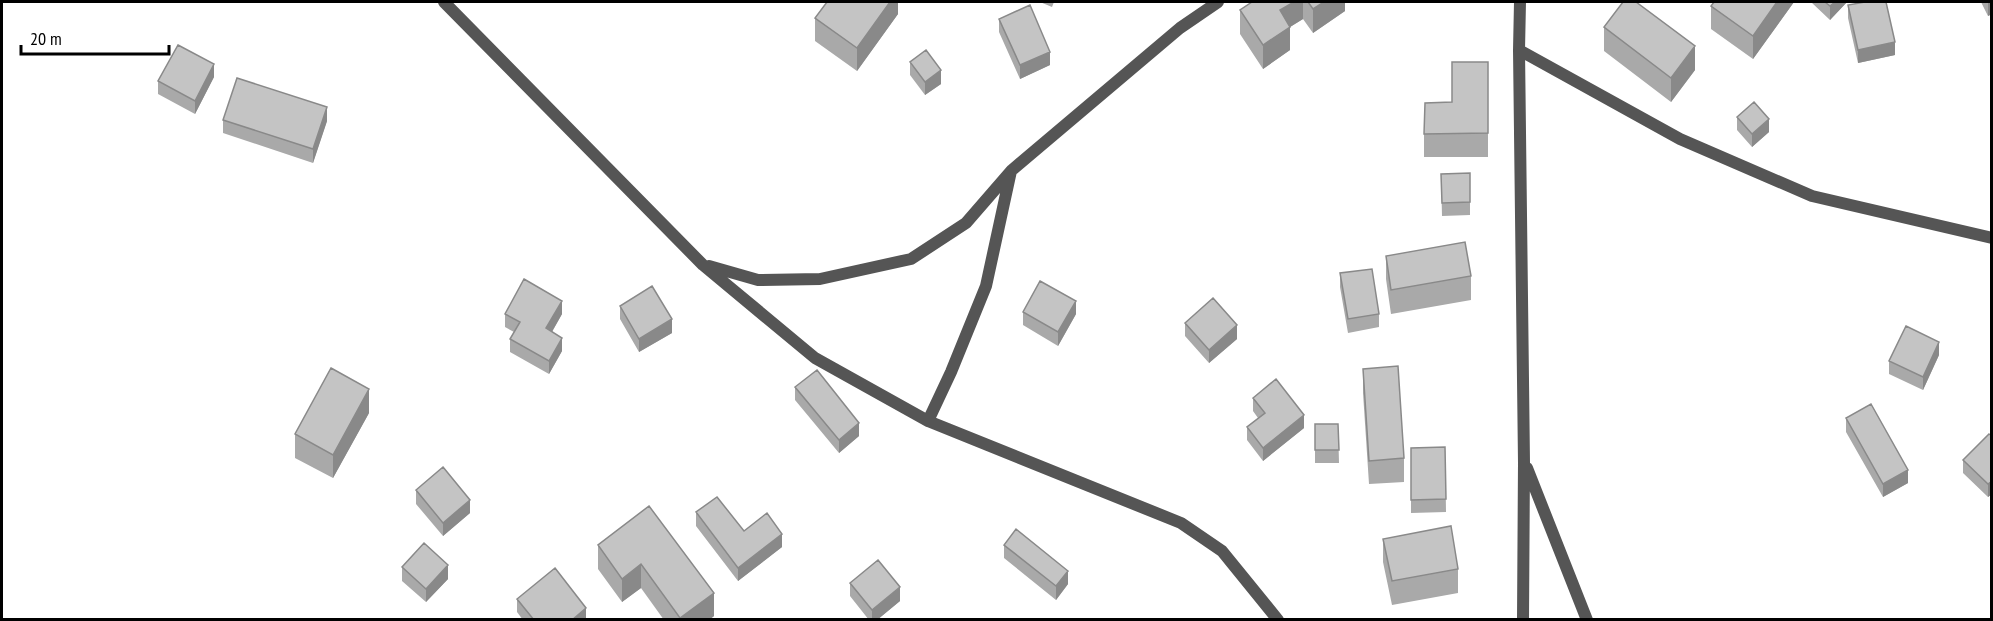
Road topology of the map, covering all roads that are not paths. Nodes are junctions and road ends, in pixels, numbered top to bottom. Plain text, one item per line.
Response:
1 (444, 2) edge
2 (1218, 2) edge
3 (1520, 2) edge
4 (1519, 50) junction
5 (1012, 170) junction
6 (1992, 238) edge
7 (704, 265) junction
8 (928, 421) junction
9 (1524, 462) junction
10 (1278, 620) edge
11 (1523, 620) edge
12 (1587, 620) edge

1 - 7 street
2 - 5 street
3 - 4 street
4 - 6 street
4 - 9 street
5 - 7 street
5 - 8 street
7 - 8 street
8 - 10 street
9 - 11 street
9 - 12 street

